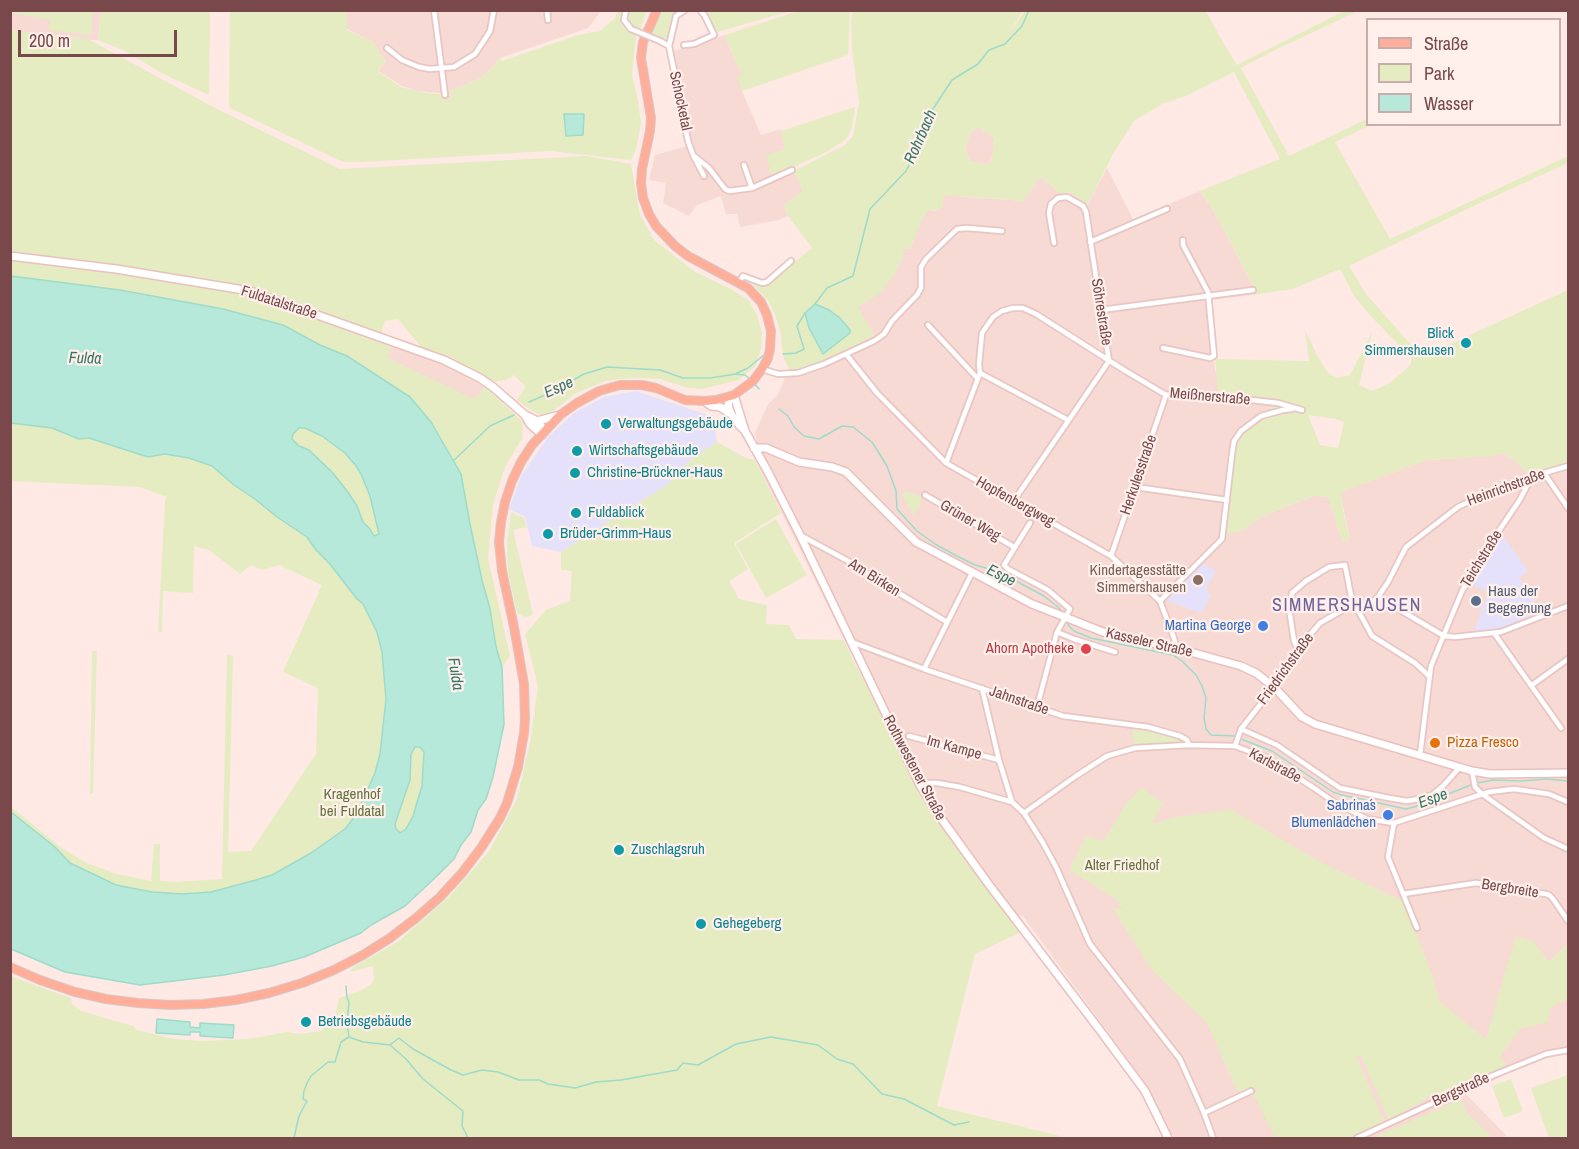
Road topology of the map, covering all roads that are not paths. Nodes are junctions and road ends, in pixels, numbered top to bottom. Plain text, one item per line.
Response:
1 (434, 10) edge
2 (494, 10) edge
3 (547, 10) edge
4 (626, 10) edge
5 (657, 10) edge
6 (685, 10) edge
7 (700, 10) edge
8 (548, 20) dead end
9 (684, 45) dead end
10 (669, 46) junction
11 (387, 48) dead end
12 (442, 69) junction
13 (445, 94) dead end
14 (693, 155) junction
15 (744, 165) dead end
16 (792, 170) dead end
17 (704, 176) dead end
18 (752, 188) junction
19 (1167, 209) dead end
20 (1002, 231) dead end
21 (1183, 240) dead end
22 (1090, 242) junction
23 (1054, 243) dead end
24 (10, 256) edge
25 (792, 261) dead end
26 (739, 282) junction
27 (1253, 290) dead end
28 (1209, 295) junction
29 (1101, 310) junction
30 (928, 325) dead end
31 (1163, 348) dead end
32 (846, 354) junction
33 (1109, 361) junction
34 (762, 369) junction
35 (979, 376) junction
36 (734, 395) junction
37 (1166, 395) junction
38 (704, 401) junction
39 (1302, 410) junction
40 (1310, 412) dead end
41 (731, 414) junction
42 (525, 415) junction
43 (560, 415) junction
44 (1068, 420) junction
45 (537, 421) junction
46 (745, 430) junction
47 (542, 435) junction
48 (754, 448) junction
49 (946, 463) junction
50 (1569, 466) edge
51 (1544, 473) junction
52 (1527, 478) junction
53 (1135, 487) junction
54 (926, 495) dead end
55 (1227, 500) junction
56 (1013, 502) junction
57 (1569, 508) edge
58 (1029, 523) dead end
59 (800, 535) junction
60 (1014, 547) junction
61 (1111, 556) junction
62 (972, 573) junction
63 (1378, 597) junction
64 (1160, 601) junction
65 (1353, 606) junction
66 (1569, 606) edge
67 (1359, 612) junction
68 (1067, 618) junction
69 (947, 622) junction
70 (1057, 632) junction
71 (1494, 633) junction
72 (1444, 636) junction
73 (850, 641) junction
74 (1176, 648) junction
75 (1298, 649) junction
76 (1115, 652) dead end
77 (1569, 659) edge
78 (924, 669) junction
79 (1430, 676) junction
80 (1532, 686) junction
81 (1274, 687) junction
82 (982, 688) junction
83 (1037, 707) junction
84 (1561, 728) dead end
85 (1241, 729) junction
86 (909, 736) dead end
87 (1189, 745) junction
88 (1234, 746) junction
89 (1420, 755) junction
90 (999, 760) junction
91 (1460, 767) junction
92 (1472, 771) junction
93 (1569, 773) edge
94 (919, 783) junction
95 (1482, 795) junction
96 (1012, 802) junction
97 (1569, 802) edge
98 (1024, 813) junction
99 (1394, 823) junction
100 (1569, 849) edge
101 (1403, 894) junction
102 (1569, 921) edge
103 (1417, 928) dead end
104 (10, 968) edge
105 (1569, 1050) edge
106 (1251, 1091) dead end
107 (1204, 1113) junction
108 (1168, 1138) edge
109 (1213, 1138) edge
110 (1357, 1138) edge

1 - 12 street
2 - 12 street
3 - 8 street
4 - 10 street, bridge
5 - 26 main road
6 - 10 street, Schocketal
7 - 9 street
10 - 14 street, Schocketal
11 - 12 street
12 - 13 street
14 - 17 street, Schocketal
14 - 18 street
15 - 18 street
16 - 18 street
19 - 22 street
20 - 32 street
21 - 28 street
22 - 23 street, Söhrestraße
22 - 29 street, Söhrestraße
24 - 42 main road, Fuldatalstraße
25 - 26 street
26 - 34 main road
27 - 28 street
28 - 29 street
28 - 31 street
29 - 33 street, Söhrestraße
30 - 35 street
32 - 34 street
32 - 49 street, Hopfenbergweg
33 - 35 street, Meißnerstraße
33 - 37 street, Meißnerstraße
33 - 44 street, Söhrestraße
34 - 36 main road
35 - 44 street
35 - 49 street, Meißnerstraße
36 - 38 main road
36 - 41 main road
36 - 46 main road, Rothwestener Straße
37 - 39 street, Meißnerstraße
37 - 53 street, Herkulesstraße
38 - 41 main road
38 - 43 main road
39 - 40 street, Meißnerstraße
39 - 55 street
41 - 46 main road, Rothwestener Straße
42 - 45 main road, Fuldatalstraße
42 - 47 main road, Fuldatalstraße
43 - 45 main road
43 - 47 main road
44 - 56 street, Söhrestraße
45 - 47 main road
46 - 48 main road, Rothwestener Straße
47 - 104 main road
48 - 59 main road, Rothwestener Straße
48 - 62 main road, Kasseler Straße
49 - 56 street, Hopfenbergweg
50 - 51 street, Heinrichstraße
51 - 52 street, Heinrichstraße
51 - 57 street
52 - 63 street, Heinrichstraße
52 - 72 street, Teichstraße
53 - 55 street
53 - 61 street, Herkulesstraße
54 - 60 street, Grüner Weg
55 - 64 street
56 - 61 street, Hopfenbergweg
58 - 60 street, Grüner Weg
59 - 69 street, Am Birken
59 - 73 main road, Rothwestener Straße
60 - 68 street, Grüner Weg
61 - 64 street, Hopfenbergweg
62 - 68 main road, Kasseler Straße
62 - 69 street
63 - 67 street
63 - 72 street
64 - 74 street, Hopfenbergweg
65 - 67 street
65 - 75 street, Friedrichstraße
65 - 75 street
66 - 71 street
67 - 79 street
68 - 70 street
68 - 74 main road, Kasseler Straße
69 - 78 street
70 - 76 street
70 - 83 street
71 - 72 street
71 - 80 street
72 - 79 street, Teichstraße
73 - 78 street, Jahnstraße
73 - 94 main road, Rothwestener Straße
74 - 81 main road, Kasseler Straße
75 - 81 street, Friedrichstraße
77 - 80 street
78 - 82 street, Jahnstraße
79 - 89 street, Teichstraße
80 - 84 street
81 - 85 street, Friedrichstraße
81 - 89 main road, Kasseler Straße
82 - 83 street, Jahnstraße
82 - 90 street, Im Kampe
83 - 87 street, Jahnstraße
85 - 88 street, Friedrichstraße
85 - 91 street
86 - 90 street, Im Kampe
87 - 88 street, Karlstraße
87 - 98 street, Karlstraße
88 - 99 street, Karlstraße
89 - 91 main road, Kasseler Straße
90 - 96 street, Im Kampe
91 - 92 main road, Kasseler Straße
92 - 93 main road, Kasseler Straße
92 - 95 street
94 - 96 street
94 - 108 main road, Rothwestener Straße
95 - 97 street, Karlstraße
95 - 99 street, Karlstraße
95 - 100 street
96 - 98 street
98 - 107 street
99 - 101 street
101 - 102 street, Bergbreite
101 - 103 street
105 - 110 street, Bergstraße
106 - 107 street
107 - 109 street

